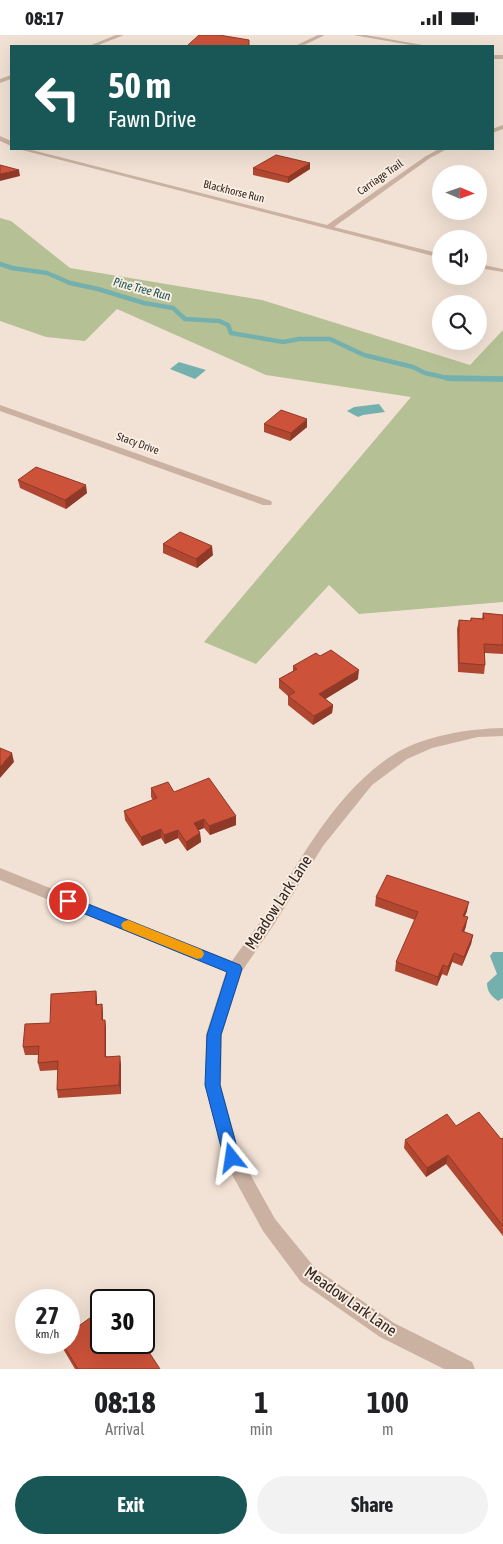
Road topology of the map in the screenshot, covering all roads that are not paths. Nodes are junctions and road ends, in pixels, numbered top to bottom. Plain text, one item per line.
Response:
1 (117, 35) edge
2 (322, 35) edge
3 (356, 35) edge
4 (94, 45) edge
5 (300, 45) edge
6 (419, 45) edge
7 (25, 150) edge
8 (442, 150) edge
9 (330, 226) junction
10 (432, 254) edge
11 (487, 267) edge
12 (500, 271) dead end
13 (0, 408) edge
14 (267, 503) dead end
15 (503, 732) edge
16 (0, 874) edge
17 (235, 969) junction
18 (465, 1369) edge

1 - 4 street
2 - 5 street
3 - 6 street
7 - 9 street, Blackhorse Run
8 - 9 street, Carriage Trail
9 - 10 street, Blackhorse Run
11 - 12 street
13 - 14 street, Stacy Drive
15 - 17 street, Meadow Lark Lane
16 - 17 street
17 - 18 street, Meadow Lark Lane

